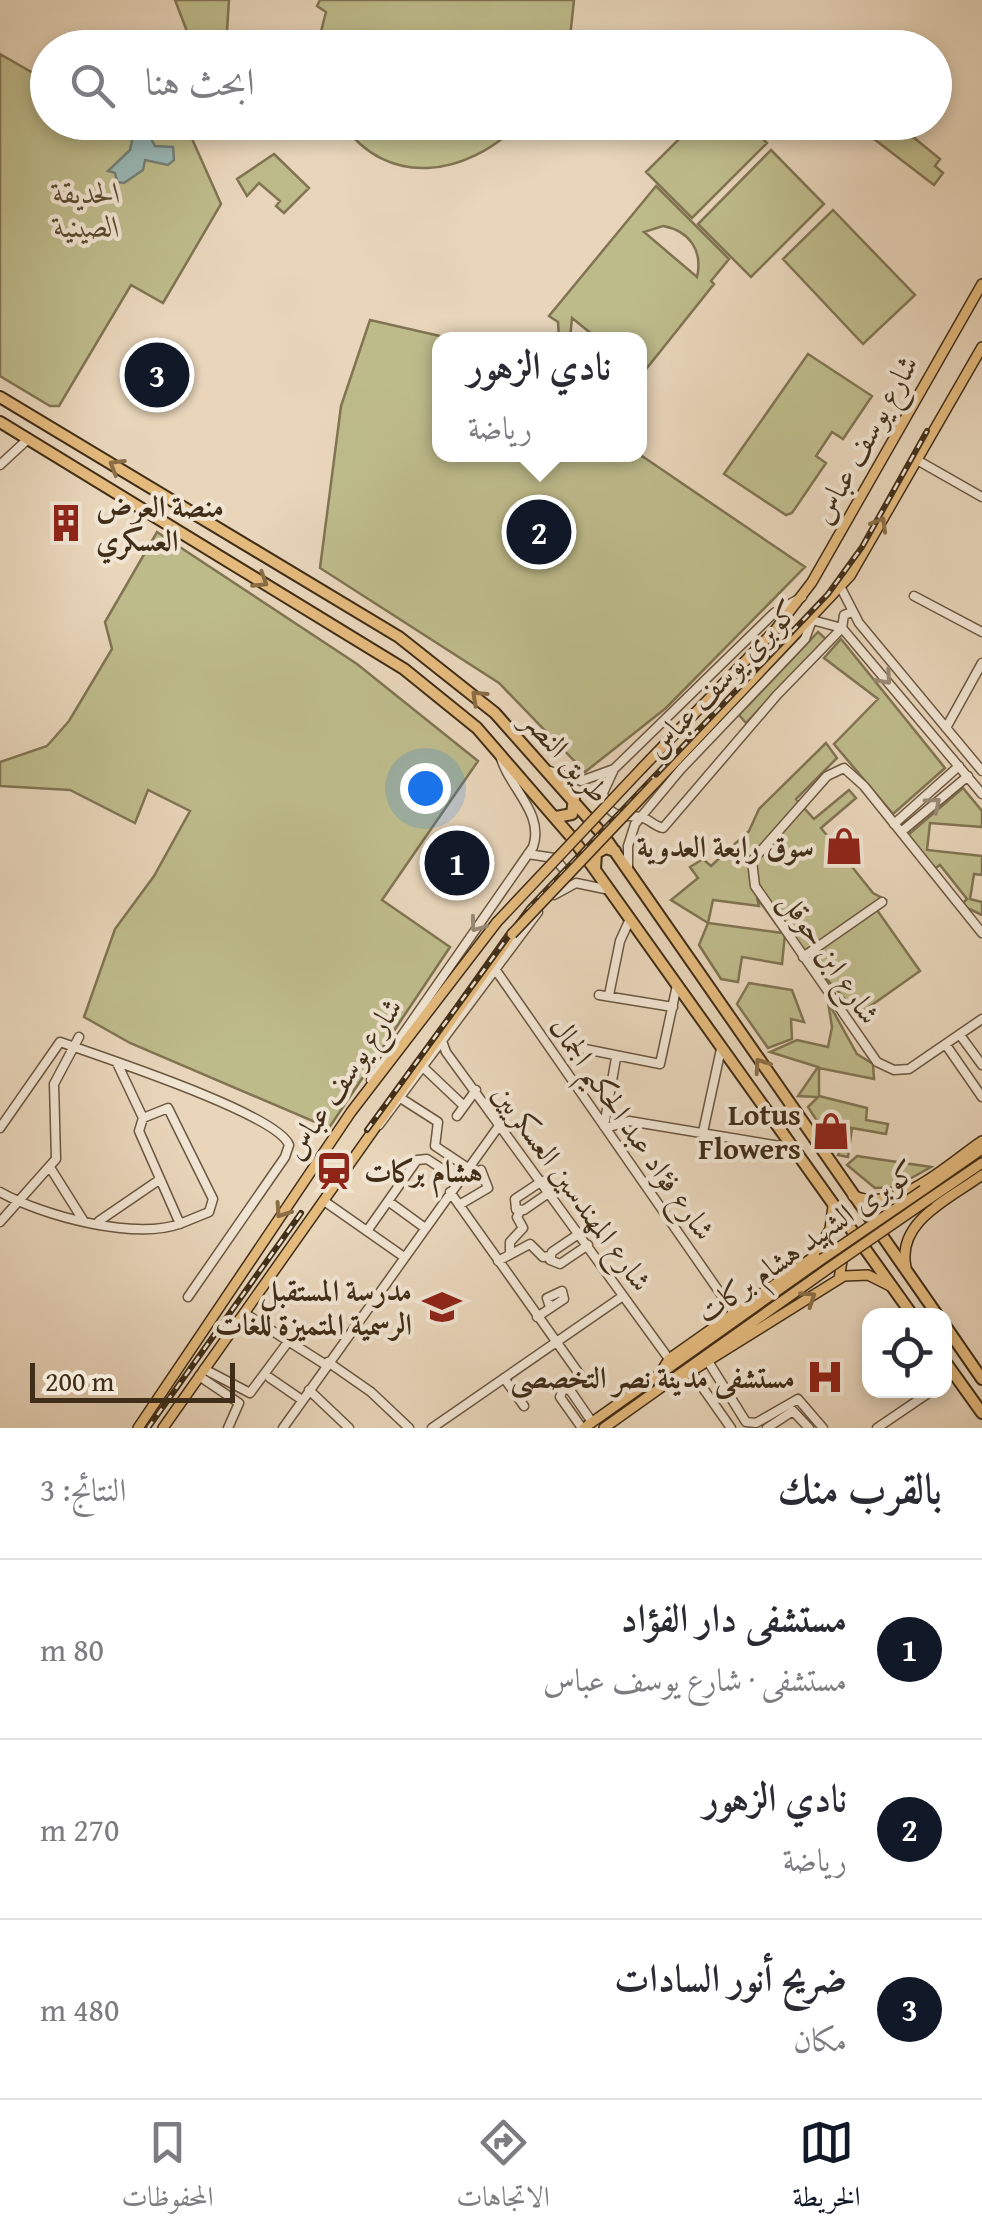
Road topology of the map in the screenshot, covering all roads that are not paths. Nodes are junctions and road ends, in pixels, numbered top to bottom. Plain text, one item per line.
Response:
1 (982, 284) edge
2 (982, 346) edge
3 (0, 396) edge
4 (0, 422) edge
5 (28, 439) junction
6 (917, 460) junction
7 (0, 465) edge
8 (982, 497) edge
9 (841, 588) junction
10 (914, 596) dead end
11 (802, 597) junction
12 (852, 612) junction
13 (812, 620) junction
14 (842, 628) junction
15 (982, 632) edge
16 (982, 664) edge
17 (732, 716) junction
18 (946, 727) junction
19 (747, 730) junction
20 (937, 739) junction
21 (499, 751) junction
22 (959, 766) junction
23 (980, 766) edge
24 (614, 769) junction
25 (550, 771) junction
26 (968, 776) junction
27 (982, 794) edge
28 (574, 798) junction
29 (556, 817) junction
30 (642, 817) junction
31 (894, 824) junction
32 (901, 832) junction
33 (616, 852) junction
34 (528, 854) junction
35 (595, 869) junction
36 (629, 870) junction
37 (570, 885) junction
38 (616, 899) junction
39 (882, 902) dead end
40 (630, 919) junction
41 (982, 933) edge
42 (803, 957) junction
43 (495, 968) junction
44 (677, 986) junction
45 (672, 1007) junction
46 (982, 1019) edge
47 (960, 1035) junction
48 (79, 1037) dead end
49 (442, 1041) junction
50 (946, 1045) junction
51 (73, 1047) junction
52 (575, 1048) dead end
53 (721, 1048) junction
54 (616, 1058) junction
55 (116, 1062) junction
56 (982, 1065) edge
57 (424, 1068) junction
58 (153, 1076) junction
59 (133, 1090) junction
60 (476, 1090) junction
61 (982, 1097) edge
62 (402, 1099) junction
63 (358, 1102) junction
64 (464, 1106) junction
65 (457, 1116) dead end
66 (142, 1118) junction
67 (501, 1123) junction
68 (605, 1127) junction
69 (0, 1128) edge
70 (373, 1129) junction
71 (703, 1132) junction
72 (982, 1140) edge
73 (792, 1148) junction
74 (982, 1149) edge
75 (982, 1163) edge
76 (468, 1168) junction
77 (51, 1169) junction
78 (481, 1170) dead end
79 (982, 1175) edge
80 (160, 1180) junction
81 (459, 1180) junction
82 (542, 1181) junction
83 (0, 1192) edge
84 (450, 1192) junction
85 (550, 1192) junction
86 (850, 1194) junction
87 (926, 1194) junction
88 (897, 1197) junction
89 (20, 1201) junction
90 (324, 1201) junction
91 (388, 1202) junction
92 (459, 1205) junction
93 (833, 1206) junction
94 (862, 1208) junction
95 (520, 1211) junction
96 (83, 1220) junction
97 (843, 1220) junction
98 (0, 1222) edge
99 (95, 1222) junction
100 (180, 1224) junction
101 (916, 1224) junction
102 (425, 1228) junction
103 (366, 1231) junction
104 (580, 1234) junction
105 (588, 1245) junction
106 (510, 1252) junction
107 (894, 1253) junction
108 (550, 1256) junction
109 (404, 1257) junction
110 (498, 1261) junction
111 (822, 1261) junction
112 (879, 1269) junction
113 (909, 1274) junction
114 (839, 1279) junction
115 (895, 1291) junction
116 (624, 1296) junction
117 (188, 1297) dead end
118 (550, 1307) dead end
119 (907, 1308) edge
120 (932, 1308) edge
121 (734, 1313) junction
122 (244, 1314) junction
123 (537, 1316) junction
124 (952, 1335) edge
125 (288, 1342) junction
126 (556, 1343) junction
127 (669, 1359) junction
128 (327, 1364) junction
129 (711, 1368) junction
130 (952, 1370) edge
131 (202, 1373) junction
132 (580, 1375) dead end
133 (956, 1375) junction
134 (952, 1377) edge
135 (270, 1378) dead end
136 (504, 1378) junction
137 (982, 1378) edge
138 (663, 1379) junction
139 (696, 1379) junction
140 (309, 1390) junction
141 (920, 1398) edge
142 (302, 1400) junction
143 (524, 1406) dead end
144 (982, 1413) edge
145 (440, 1424) edge
146 (165, 1425) edge
147 (586, 1426) edge
148 (138, 1428) edge
149 (178, 1428) edge
150 (228, 1428) edge
151 (283, 1428) edge
152 (349, 1428) edge
153 (409, 1428) edge
154 (454, 1428) edge
155 (604, 1428) edge
156 (732, 1428) edge
157 (766, 1428) edge
158 (809, 1428) edge
159 (823, 1428) edge
160 (877, 1428) edge

1 - 11 main road, شارع يوسف عباس
2 - 6 main road, شارع يوسف عباس
25 -> 3 highway, طريق النصر
4 - 5 highway, طريق النصر
5 - 7 street
5 -> 21 highway, طريق النصر
6 - 8 street
9 -> 6 main road, شارع يوسف عباس
9 - 12 street
9 - 13 main road, كوبرى يوسف عباس
10 - 15 street
11 - 24 street, شارع يوسف عباس
11 - 63 main road, كوبرى يوسف عباس, bridge
12 - 14 street
12 - 18 street
13 - 14 street
13 - 17 street
13 - 70 main road, كوبرى يوسف عباس, bridge
14 - 19 street
14 -> 20 street
16 - 18 street
17 - 19 street
17 - 30 street
18 - 20 street
18 - 23 street
19 - 30 street
20 - 22 street
21 - 29 highway, طريق النصر
21 - 34 street
22 - 26 street
22 - 31 street
24 - 25 street
24 - 30 street
25 - 28 highway, طريق النصر
26 - 27 street
32 -> 26 street
28 - 29 highway
28 - 33 highway, طريق النصر
29 - 35 highway, طريق النصر
30 - 36 street
31 - 32 street, شارع ابن حوقل
31 - 42 street, شارع ابن حوقل
32 - 41 street, شارع ابن حوقل
33 - 35 highway
33 - 36 highway, طريق النصر
34 - 37 street
34 -> 63 street, شارع يوسف عباس
35 - 38 highway, طريق النصر
86 -> 36 highway, طريق النصر
37 - 38 street
37 - 43 street, شارع يوسف عباس
38 - 40 highway, طريق النصر
39 - 42 street
40 - 44 highway, طريق النصر
40 - 45 street
42 - 50 street, شارع ابن حوقل
43 - 49 street, شارع يوسف عباس
43 - 68 street, شارع فؤاد عبد الحكيم الجمال
44 - 45 street
44 - 53 highway, طريق النصر
45 - 54 street
46 - 47 street, شارع ابن حوقل
47 - 50 street, شارع ابن حوقل
47 - 56 street
48 - 51 street
49 - 57 street, شارع يوسف عباس
49 - 60 street, شارع المهندسين العسكريين
50 - 61 street
51 - 55 street
51 - 69 street
51 - 77 street
52 - 54 street
53 - 71 street
53 - 73 highway, طريق النصر
54 - 68 street
55 - 58 street
55 - 59 street
57 - 62 street, شارع يوسف عباس
57 - 64 street
58 - 59 street
58 - 117 street
59 - 66 street
60 - 64 street
60 - 67 street, شارع المهندسين العسكريين
62 - 70 street, شارع يوسف عباس
62 - 76 street
63 -> 148 main road, شارع يوسف عباس
64 - 65 street
66 - 80 street
66 - 100 street
67 - 76 street
67 - 82 street, شارع المهندسين العسكريين
68 - 71 street
68 - 121 street, شارع فؤاد عبد الحكيم الجمال
70 - 90 main road, شارع يوسف عباس
71 - 73 street
72 - 88 main road
73 - 93 highway, طريق النصر
74 - 87 main road, كوبرى الشهيد هشام بركات
75 - 87 main road, كوبرى الشهيد هشام بركات
76 - 81 street
77 - 89 street
77 - 96 street
78 - 92 street
79 - 101 main road
80 - 99 street
80 - 100 street
81 - 84 street
81 - 91 street
82 - 85 street, شارع المهندسين العسكريين
82 - 95 street
83 - 89 street
84 - 92 street
84 - 102 street
85 - 95 street
85 - 104 street, شارع المهندسين العسكريين
86 - 88 main road
86 - 94 highway, طريق النصر
87 - 111 main road, كوبرى الشهيد هشام بركات, bridge
88 - 101 main road
89 - 96 street
89 - 98 street
90 - 103 street
90 - 122 main road, شارع يوسف عباس
91 - 102 street
91 - 103 street
92 - 110 street
93 - 97 highway, طريق النصر
93 - 111 main road
94 - 97 highway
94 - 107 highway, طريق النصر
95 - 106 street
96 - 99 street
97 - 112 highway, طريق النصر
99 - 100 street
101 - 113 main road
102 - 109 street
103 - 109 street
104 - 105 street, شارع المهندسين العسكريين
104 - 108 street
105 - 108 street
105 - 116 street, شارع المهندسين العسكريين
106 - 108 street
106 - 110 street
107 - 112 highway
107 - 113 highway, طريق النصر
109 - 128 street
110 - 123 street
111 - 114 main road
111 - 121 main road
111 - 138 main road, كوبرى الشهيد هشام بركات
112 - 115 highway, طريق النصر
113 - 120 highway, طريق النصر
114 - 115 main road
129 -> 114 main road
115 - 119 highway, طريق النصر
116 - 126 street
116 - 127 street, شارع المهندسين العسكريين
118 - 123 street
121 - 127 main road
122 - 125 street
122 - 131 main road, شارع يوسف عباس
123 - 126 street
124 - 137 highway
125 - 128 street
125 - 131 street
126 - 132 street
126 - 136 street
127 - 138 main road
128 - 140 street
128 - 153 street
129 - 139 main road
129 - 159 street
130 - 133 highway
131 - 146 main road, شارع يوسف عباس
131 - 150 street
133 - 134 street
133 - 144 highway
135 - 142 street
136 - 143 street
136 - 145 street
138 - 139 main road
138 - 147 main road
138 - 155 main road
139 - 156 street
140 - 142 street
140 - 152 street
141 - 160 street
142 - 151 street
145 - 154 street
146 - 149 street
157 - 158 street

